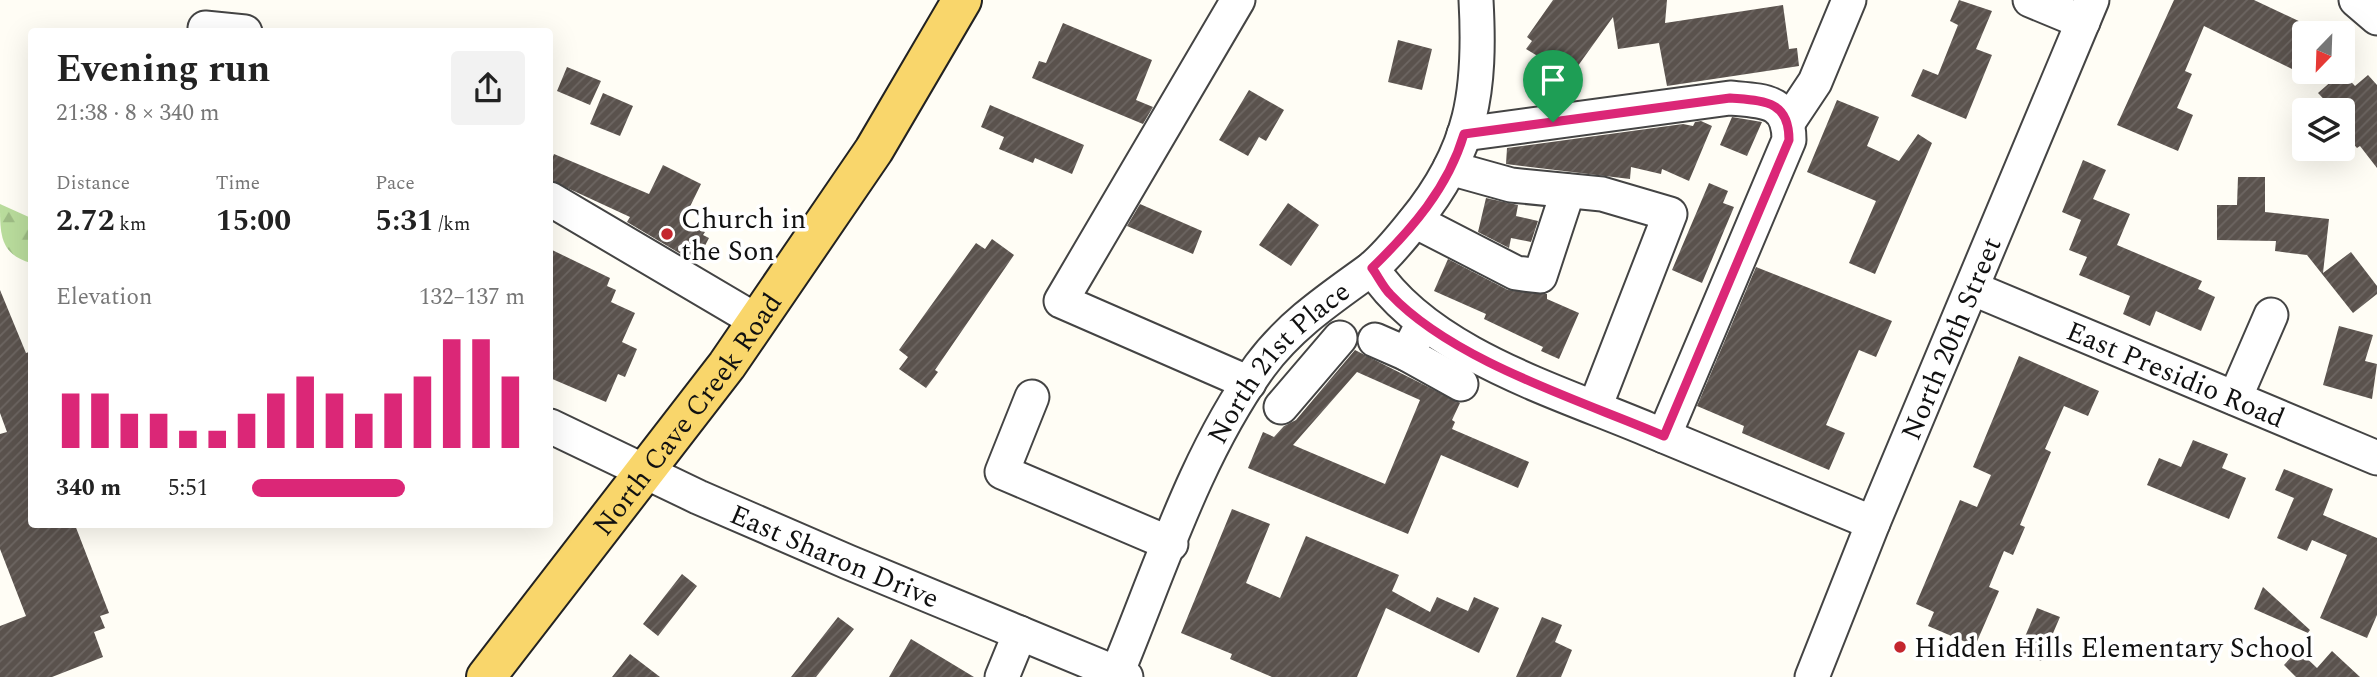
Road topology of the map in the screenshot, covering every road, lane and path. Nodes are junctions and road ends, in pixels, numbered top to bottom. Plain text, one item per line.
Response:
1 (962, 0) edge
2 (1238, 0) edge
3 (1476, 0) edge
4 (1849, 0) edge
5 (2030, 0) edge
6 (2356, 0) edge
7 (2088, 11) edge
8 (2377, 18) edge
9 (1789, 121) junction
10 (1464, 134) junction
11 (1450, 168) junction
12 (1568, 191) junction
13 (553, 201) edge
14 (1415, 221) junction
15 (1372, 268) junction
16 (1973, 289) junction
17 (2271, 315) dead end
18 (757, 321) junction
19 (1423, 323) junction
20 (1340, 338) dead end
21 (1375, 340) dead end
22 (1279, 344) junction
23 (1407, 354) junction
24 (1311, 372) junction
25 (1249, 383) junction
26 (1461, 384) dead end
27 (1032, 397) dead end
28 (2235, 398) junction
29 (1281, 407) dead end
30 (1595, 407) junction
31 (553, 427) edge
32 (1664, 436) junction
33 (2377, 458) edge
34 (644, 471) junction
35 (1873, 523) junction
36 (1171, 544) junction
37 (1020, 633) junction
38 (1121, 675) edge
39 (486, 677) edge
40 (1002, 677) edge
41 (1812, 677) edge

1 - 18 main road, North Cave Creek Road
2 - 25 street
3 - 10 street, North 21st Place
4 - 9 street
5 - 7 street
6 - 8 street
7 - 16 street, North 20th Street
9 - 10 street
9 - 32 street
10 - 11 street, North 21st Place
11 - 12 street
11 - 14 street, North 21st Place
12 - 14 street
12 - 30 street
13 - 18 street
14 - 15 street, North 21st Place
15 - 19 street
15 - 22 street, North 21st Place
16 - 28 street, East Presidio Road
16 - 35 street, North 20th Street
17 - 28 street
18 - 34 main road, North Cave Creek Road
19 - 23 street
19 - 30 street
20 - 24 street
21 - 23 street
22 - 24 street
22 - 25 street, North 21st Place
23 - 26 street
24 - 29 street
25 - 36 street, North 21st Place
27 - 36 street
28 - 33 street, East Presidio Road
30 - 32 street
31 - 34 street, East Sharon Drive
32 - 35 street
34 - 37 street, East Sharon Drive
34 - 39 main road, North Cave Creek Road
35 - 41 street, North 20th Street
36 - 38 street, North 21st Place
37 - 38 street, East Sharon Drive
37 - 40 street

